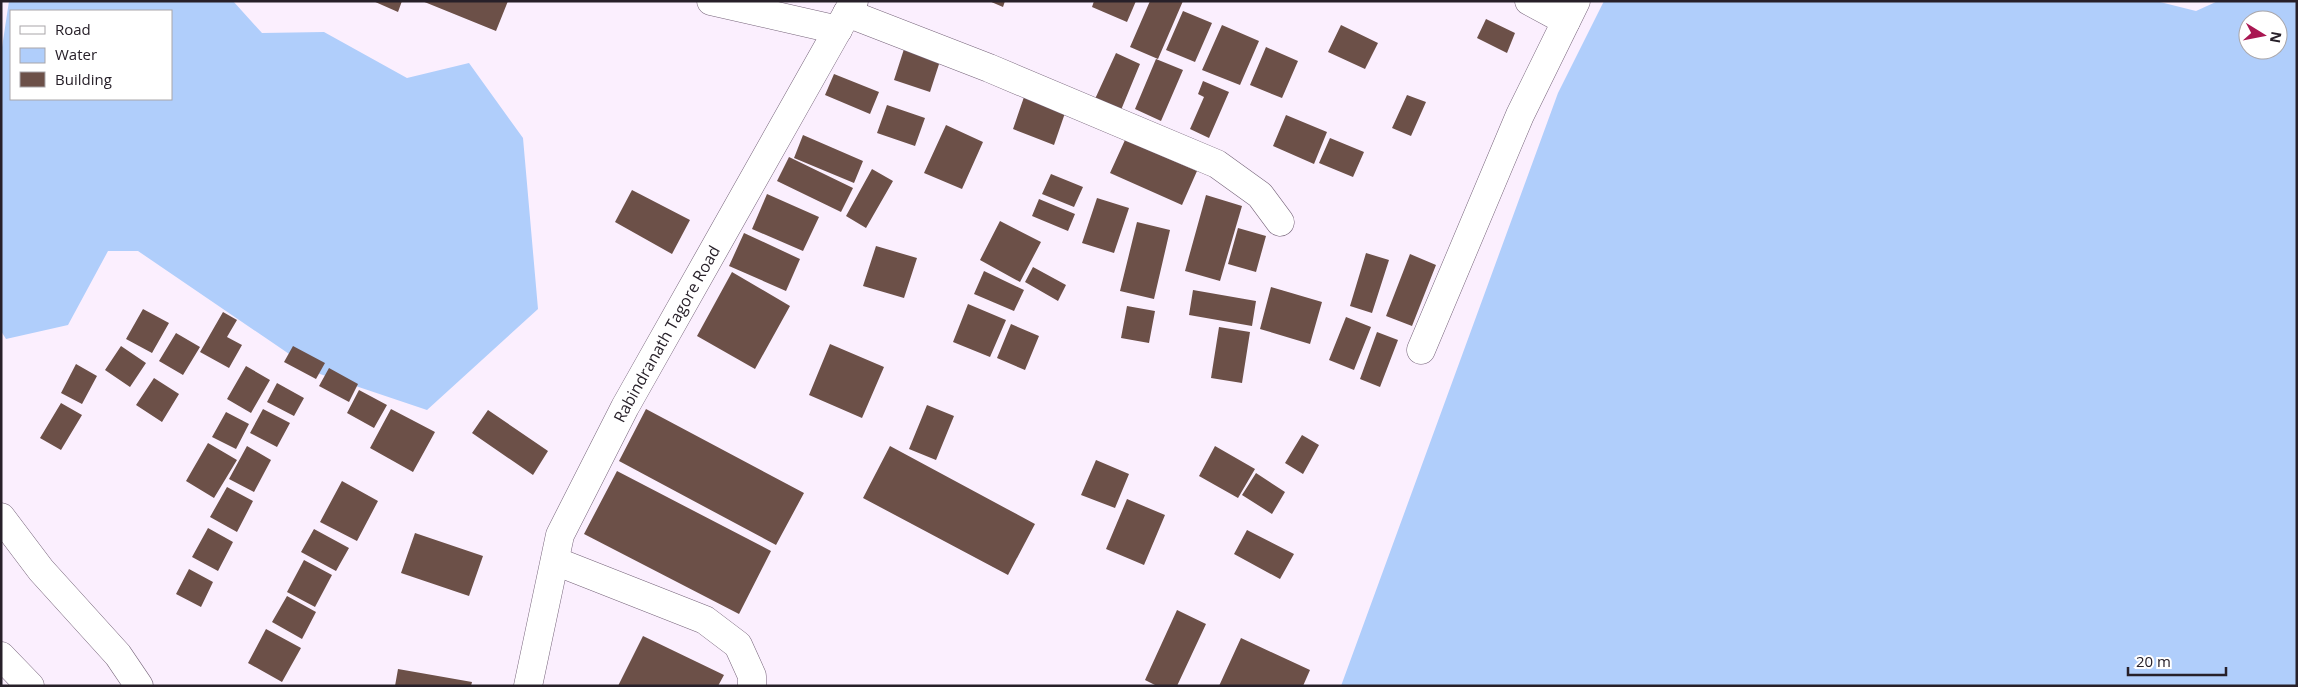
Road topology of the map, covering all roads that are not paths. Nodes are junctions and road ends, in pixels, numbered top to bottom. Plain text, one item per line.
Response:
1 (711, 1) edge
2 (1529, 1) edge
3 (1571, 11) edge
4 (847, 15) edge
5 (1280, 222) dead end
6 (1421, 350) dead end
7 (1, 517) edge
8 (555, 561) junction
9 (1, 656) edge
10 (30, 686) edge
11 (139, 686) edge
12 (528, 686) edge
13 (752, 686) edge

1 - 4 street
2 - 3 street
3 - 6 street
4 - 5 street
4 - 8 street, Rabindranath Tagore Road
7 - 11 street
8 - 12 street, Rabindranath Tagore Road
8 - 13 street
9 - 10 street

